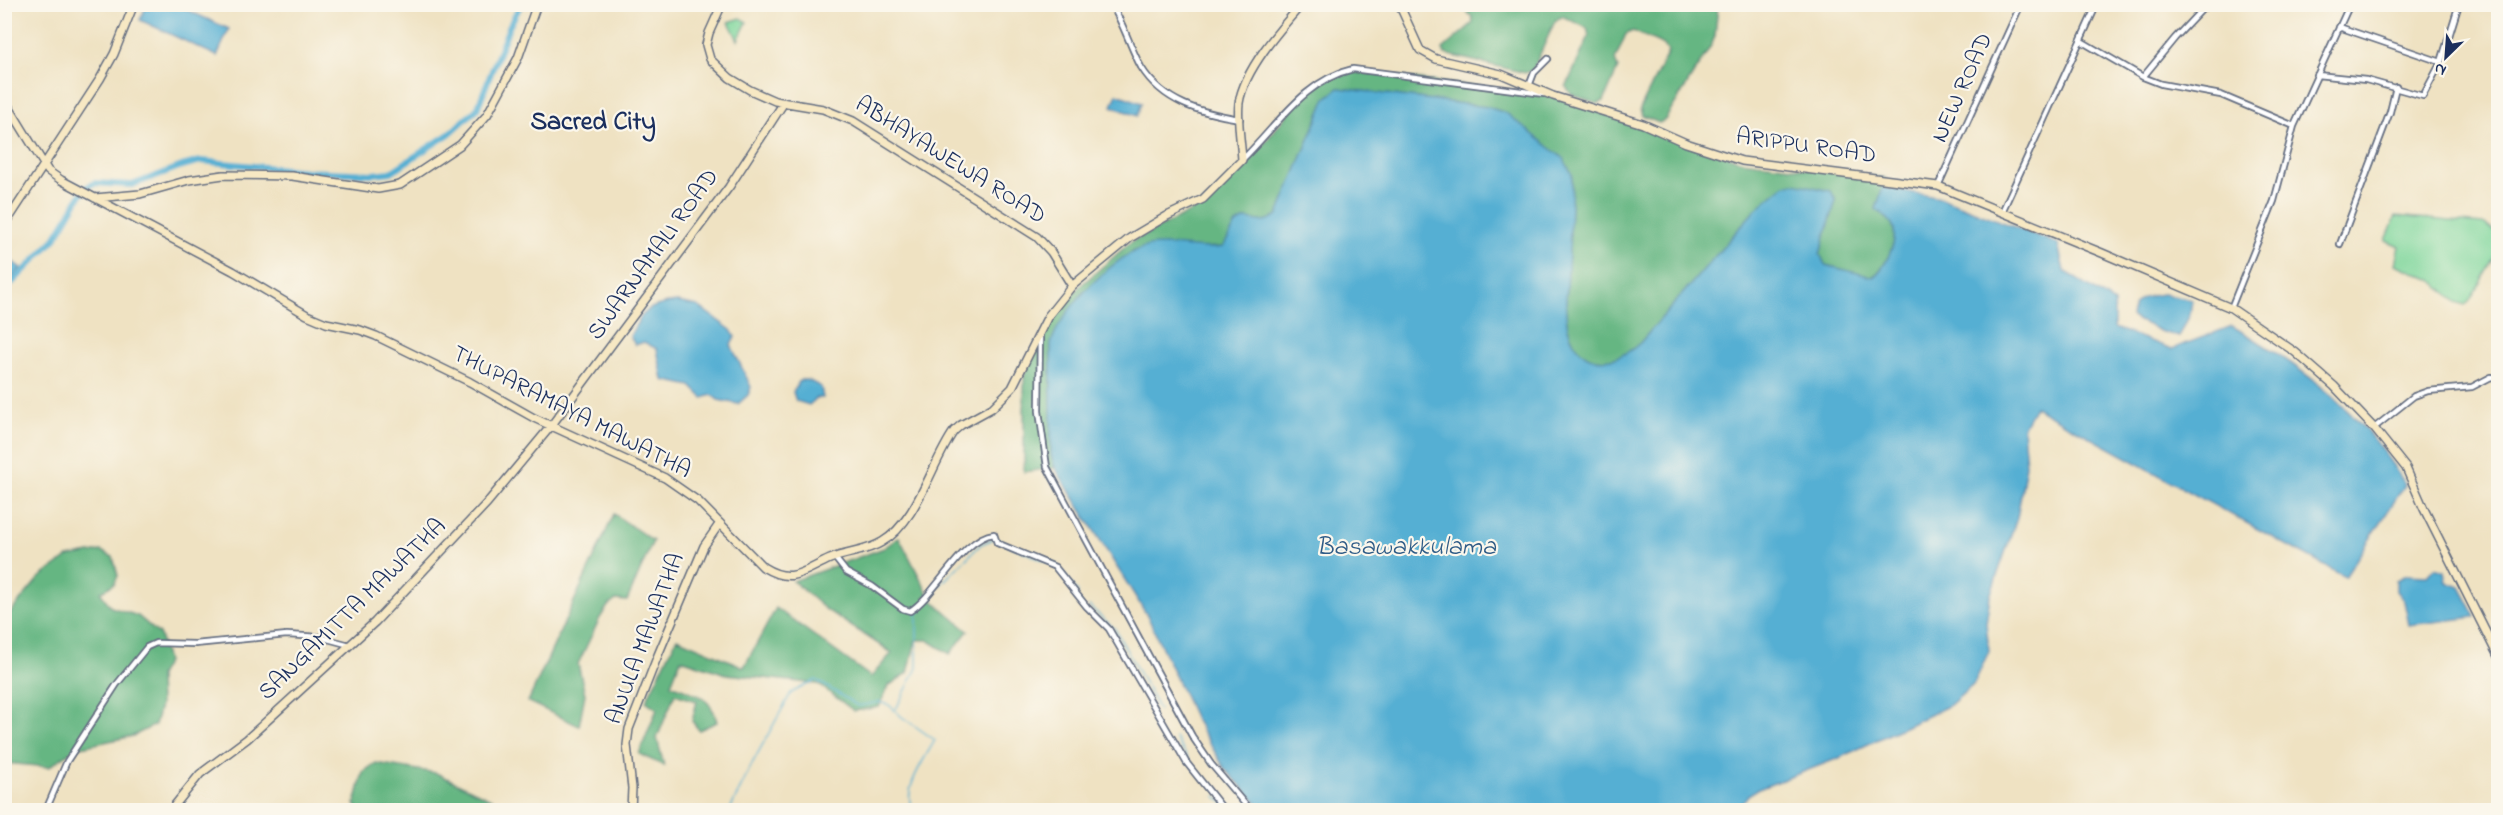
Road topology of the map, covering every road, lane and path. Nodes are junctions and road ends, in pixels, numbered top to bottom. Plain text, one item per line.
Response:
1 (134, 4) edge
2 (537, 4) edge
3 (722, 4) edge
4 (1111, 4) edge
5 (1302, 4) edge
6 (1399, 4) edge
7 (2021, 4) edge
8 (2097, 4) edge
9 (2207, 4) edge
10 (2350, 4) edge
11 (2459, 4) edge
12 (2340, 27) junction
13 (2081, 41) junction
14 (1548, 59) dead end
15 (2441, 62) junction
16 (2317, 75) junction
17 (2143, 77) junction
18 (1529, 86) junction
19 (2396, 87) junction
20 (1553, 96) junction
21 (4, 99) edge
22 (783, 104) junction
23 (1240, 118) junction
24 (2294, 126) junction
25 (1242, 160) junction
26 (44, 165) junction
27 (1938, 186) junction
28 (125, 196) junction
29 (92, 197) junction
30 (2002, 212) junction
31 (123, 213) junction
32 (4, 226) edge
33 (2340, 244) dead end
34 (1072, 286) junction
35 (2230, 308) junction
36 (1040, 332) junction
37 (2499, 378) edge
38 (551, 426) junction
39 (2374, 428) junction
40 (720, 524) junction
41 (835, 558) junction
42 (351, 645) junction
43 (2499, 656) edge
44 (46, 810) edge
45 (171, 810) edge
46 (631, 810) edge
47 (1224, 810) edge
48 (1250, 810) edge

1 - 26 main road
2 - 28 main road
3 - 22 main road, ABHAYAWEWA ROAD
4 - 23 street
5 - 23 main road
6 - 18 main road, ARIPPU ROAD
7 - 27 street, NEW ROAD
8 - 13 street
9 - 17 street
10 - 12 street
11 - 15 street
12 - 15 street
12 - 16 street
13 - 17 street
13 - 30 street
14 - 18 street
15 - 19 street
16 - 19 street
16 - 24 street
17 - 24 street
18 - 20 main road, ARIPPU ROAD
19 - 33 street
20 - 25 street
20 - 27 main road, ARIPPU ROAD
21 - 26 main road, THUPARAMAYA MAWATHA
22 - 34 main road, ABHAYAWEWA ROAD
22 - 38 main road, SWARNAMALI ROAD
23 - 25 main road
24 - 35 street
25 - 34 main road, THUPARAMAYA MAWATHA
26 - 29 main road, THUPARAMAYA MAWATHA
26 - 32 main road
27 - 30 main road, ARIPPU ROAD
28 - 29 main road
28 - 31 main road
29 - 31 main road, THUPARAMAYA MAWATHA
30 - 35 main road, ARIPPU ROAD
31 - 38 main road, THUPARAMAYA MAWATHA
34 - 36 main road, THUPARAMAYA MAWATHA
35 - 39 main road, ARIPPU ROAD
36 - 41 main road, THUPARAMAYA MAWATHA
36 - 48 street
37 - 39 street
38 - 40 main road, THUPARAMAYA MAWATHA
38 - 42 main road, SANGAMITTA MAWATHA
39 - 43 main road, ARIPPU ROAD
40 - 41 main road, THUPARAMAYA MAWATHA
40 - 46 main road, ANULA MAWATHA
41 - 47 street
42 - 44 street
42 - 45 main road, SANGAMITTA MAWATHA

